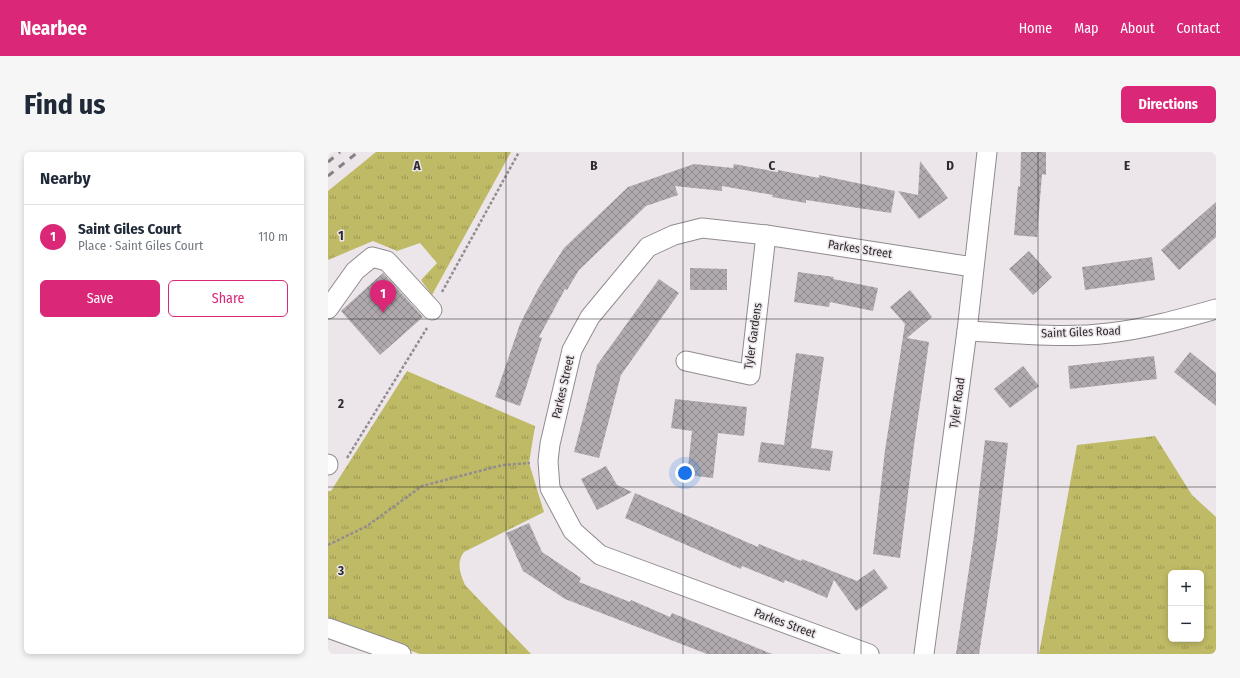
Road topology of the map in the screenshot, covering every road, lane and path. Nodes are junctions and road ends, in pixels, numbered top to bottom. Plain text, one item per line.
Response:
1 (519, 152) edge
2 (987, 152) edge
3 (766, 235) junction
4 (973, 267) junction
5 (328, 309) edge
6 (1216, 309) edge
7 (432, 310) junction
8 (967, 331) junction
9 (686, 361) dead end
10 (548, 461) junction
11 (333, 464) edge
12 (328, 545) edge
13 (328, 628) edge
14 (401, 654) edge
15 (869, 654) edge
16 (924, 654) edge

1 - 7 path
2 - 4 street, Tyler Road
3 - 4 street, Parkes Street
3 - 9 street, Tyler Gardens
3 - 10 street, Parkes Street
4 - 8 street, Tyler Road
5 - 7 street
6 - 8 street, Saint Giles Road
7 - 11 path
8 - 16 street, Tyler Road
10 - 12 path
10 - 15 street, Parkes Street
13 - 14 street

